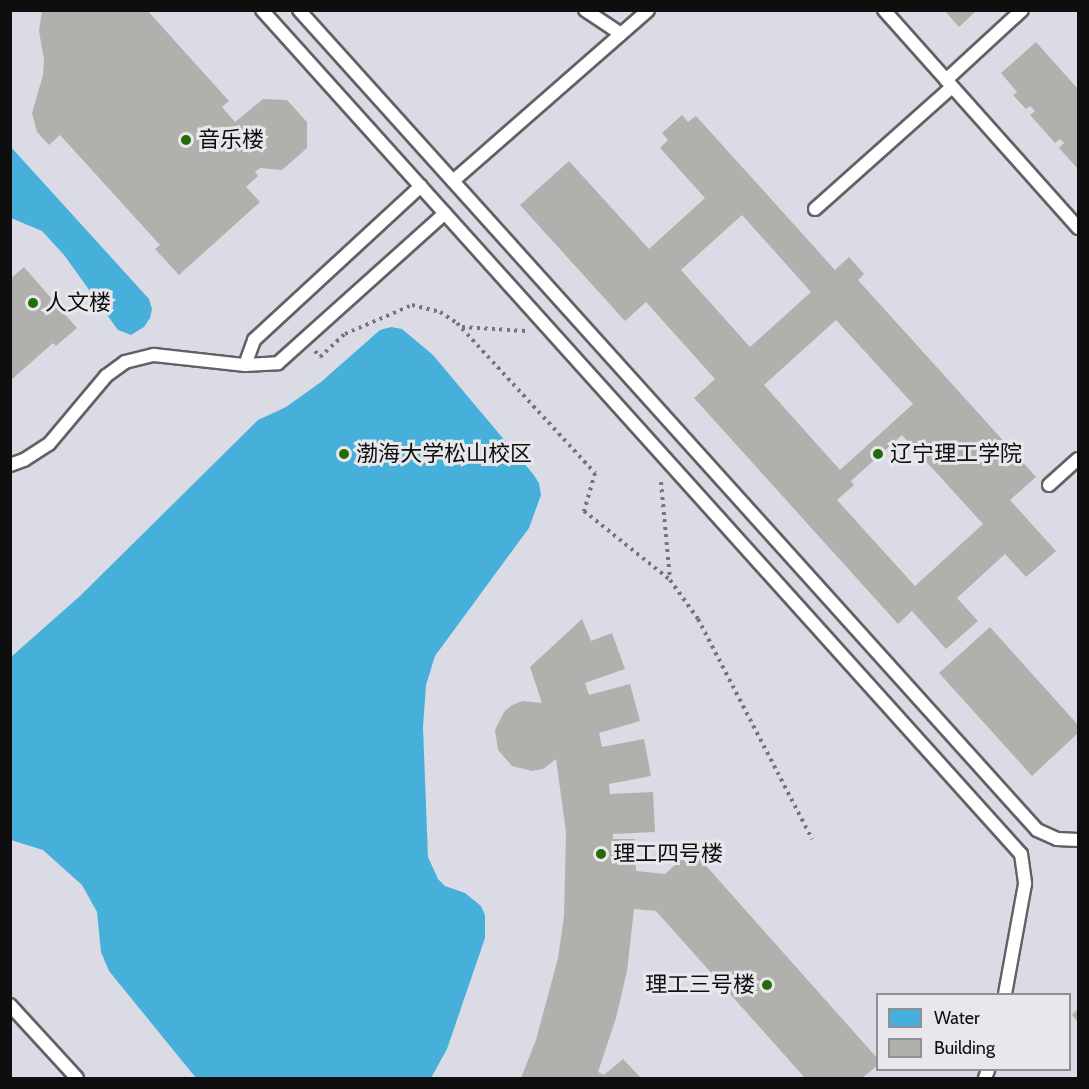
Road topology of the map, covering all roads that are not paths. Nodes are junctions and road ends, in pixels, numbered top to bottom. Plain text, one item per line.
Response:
1 (262, 10) edge
2 (299, 10) edge
3 (585, 10) edge
4 (648, 10) edge
5 (884, 10) edge
6 (1022, 10) edge
7 (621, 34) junction
8 (949, 83) junction
9 (453, 181) junction
10 (421, 186) junction
11 (815, 209) dead end
12 (445, 213) junction
13 (1078, 228) edge
14 (245, 365) junction
15 (1078, 459) edge
16 (10, 465) edge
17 (1049, 485) dead end
18 (1078, 840) edge
19 (1005, 993) edge
20 (10, 1005) edge
21 (77, 1078) edge

1 - 10 lane
2 - 9 lane
3 - 7 lane
4 - 7 lane
5 - 8 lane
6 - 8 lane
7 - 9 lane
8 - 11 lane
8 - 13 lane
9 - 18 lane
10 - 12 lane
10 - 14 lane
12 - 14 lane
12 - 19 lane
14 - 16 lane
15 - 17 lane
20 - 21 lane

